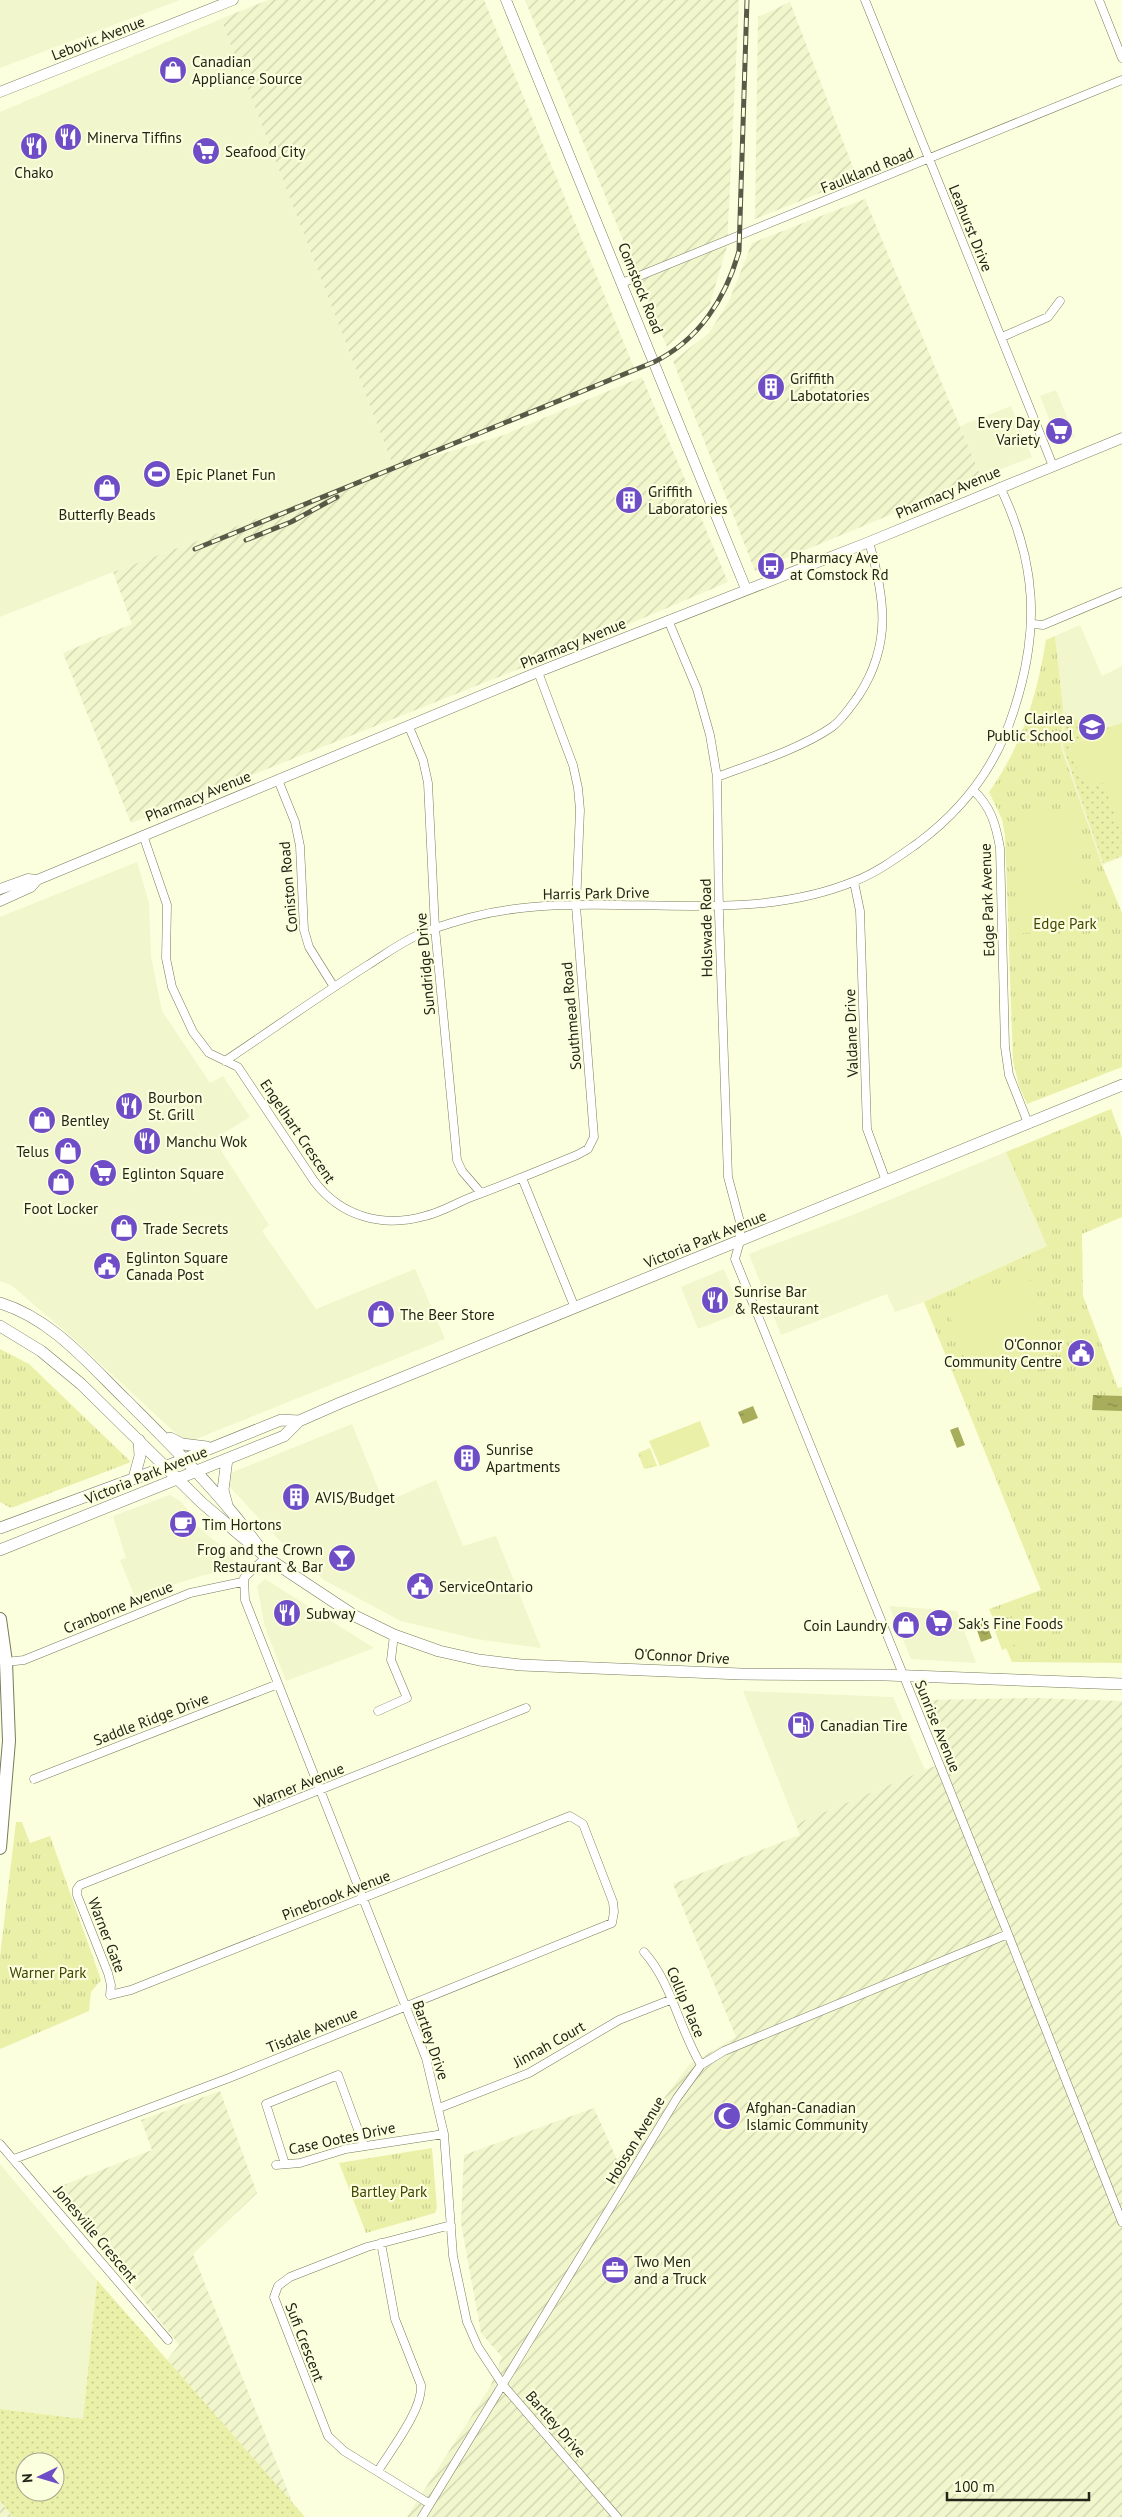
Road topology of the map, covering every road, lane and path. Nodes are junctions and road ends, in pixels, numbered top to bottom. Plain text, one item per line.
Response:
1 (233, 0) edge
2 (506, 0) edge
3 (865, 0) edge
4 (1098, 0) edge
5 (1122, 58) edge
6 (1122, 80) edge
7 (0, 92) edge
8 (929, 160) junction
9 (622, 283) junction
10 (1060, 300) dead end
11 (1002, 337) junction
12 (1122, 438) edge
13 (1053, 466) junction
14 (1000, 487) junction
15 (869, 542) junction
16 (746, 589) junction
17 (1122, 592) edge
18 (668, 620) junction
19 (1033, 624) junction
20 (538, 672) junction
21 (409, 727) junction
22 (717, 777) junction
23 (278, 780) junction
24 (974, 791) junction
25 (143, 835) junction
26 (36, 880) junction
27 (854, 882) junction
28 (0, 889) edge
29 (0, 901) edge
30 (719, 904) junction
31 (576, 906) junction
32 (435, 928) junction
33 (334, 987) junction
34 (225, 1062) junction
35 (1122, 1085) edge
36 (1028, 1123) junction
37 (522, 1178) junction
38 (886, 1181) junction
39 (481, 1193) junction
40 (740, 1241) junction
41 (0, 1303) edge
42 (575, 1308) junction
43 (0, 1326) edge
44 (299, 1421) junction
45 (159, 1433) junction
46 (139, 1440) junction
47 (212, 1447) junction
48 (184, 1458) junction
49 (227, 1459) junction
50 (165, 1465) junction
51 (196, 1471) junction
52 (134, 1478) junction
53 (177, 1478) junction
54 (228, 1509) junction
55 (0, 1528) edge
56 (0, 1550) edge
57 (266, 1557) junction
58 (242, 1582) junction
59 (0, 1619) edge
60 (394, 1635) junction
61 (6, 1662) junction
62 (903, 1676) junction
63 (278, 1684) junction
64 (1122, 1684) edge
65 (526, 1708) dead end
66 (378, 1711) dead end
67 (34, 1779) dead end
68 (320, 1791) junction
69 (0, 1848) edge
70 (80, 1885) joint
71 (363, 1900) junction
72 (614, 1917) joint
73 (1008, 1934) junction
74 (644, 1952) dead end
75 (110, 1995) joint
76 (670, 2000) junction
77 (406, 2006) junction
78 (701, 2065) junction
79 (439, 2108) junction
80 (444, 2134) junction
81 (0, 2145) edge
82 (364, 2146) junction
83 (14, 2159) junction
84 (286, 2164) junction
85 (276, 2165) dead end
86 (1122, 2222) edge
87 (451, 2225) junction
88 (381, 2243) junction
89 (168, 2340) dead end
90 (503, 2385) junction
91 (378, 2471) junction
92 (430, 2504) junction
93 (422, 2517) edge
94 (617, 2517) edge

1 - 7 street, Lebovic Avenue
2 - 9 street, Comstock Road
3 - 8 street, Leahurst Drive
4 - 5 street
6 - 8 street, Faulkland Road
8 - 9 street, Faulkland Road
8 - 11 street, Leahurst Drive
9 - 16 street, Comstock Road
10 - 11 street
11 - 13 street, Leahurst Drive
12 - 13 street, Pharmacy Avenue
13 - 14 street, Pharmacy Avenue
14 - 15 street, Pharmacy Avenue
14 - 19 street
15 - 16 street, Pharmacy Avenue
15 - 22 street
16 - 18 street, Pharmacy Avenue
17 - 19 street
18 - 20 street, Pharmacy Avenue
18 - 22 street, Holswade Road
19 - 24 street
20 - 21 street, Pharmacy Avenue
20 - 31 street, Southmead Road
21 - 23 street, Pharmacy Avenue
21 - 32 street, Sundridge Drive
22 - 30 street, Holswade Road
23 - 25 street, Pharmacy Avenue
23 - 33 street, Coniston Road
24 - 27 street, Harris Park Drive
24 - 36 street, Edge Park Avenue
25 - 26 street, Pharmacy Avenue
25 - 34 street, Engelhart Crescent
26 - 28 street, Pharmacy Avenue
26 - 29 street, Pharmacy Avenue
27 - 30 street, Harris Park Drive
27 - 38 street, Valdane Drive
30 - 31 street, Harris Park Drive
30 - 40 street, Holswade Road
31 - 32 street, Harris Park Drive
31 - 37 street, Southmead Road
32 - 33 street, Harris Park Drive
32 - 39 street, Sundridge Drive
33 - 34 street, Harris Park Drive
34 - 39 street, Engelhart Crescent
35 - 36 main road, Victoria Park Avenue
36 - 38 main road, Victoria Park Avenue
37 - 39 street, Engelhart Crescent
37 - 42 street
38 - 40 main road, Victoria Park Avenue
40 - 42 main road, Victoria Park Avenue
40 - 62 street, Sunrise Avenue
41 - 45 main road
42 - 44 main road, Victoria Park Avenue
43 - 46 main road
44 - 47 main road, Victoria Park Avenue
44 - 49 main road, Victoria Park Avenue
45 - 47 main road
45 - 48 main road
46 - 50 main road
46 - 52 main road
47 - 48 main road, Victoria Park Avenue
48 - 50 main road, Victoria Park Avenue
48 - 51 main road
49 - 51 main road, Victoria Park Avenue
49 - 54 main road
50 - 52 main road, Victoria Park Avenue
50 - 53 main road
51 - 53 main road, Victoria Park Avenue
51 - 54 main road, O'Connor Drive
52 - 55 main road, Victoria Park Avenue
53 - 56 main road, Victoria Park Avenue
53 - 57 main road, O'Connor Drive
54 - 57 main road, O'Connor Drive
57 - 58 street
57 - 60 main road, O'Connor Drive
58 - 61 street, Cranborne Avenue
58 - 63 street, Bartley Drive
59 - 61 main road
60 - 62 main road, O'Connor Drive
60 - 66 street
61 - 69 main road
62 - 64 main road, O'Connor Drive
62 - 73 street, Sunrise Avenue
63 - 67 street, Saddle Ridge Drive
63 - 68 street, Bartley Drive
65 - 68 street, Warner Avenue
68 - 70 street, Warner Avenue
68 - 71 street, Bartley Drive
70 - 75 street, Warner Gate
71 - 72 street, Pinebrook Avenue
71 - 75 street, Pinebrook Avenue
71 - 77 street, Bartley Drive
72 - 77 street, Tisdale Avenue
73 - 78 street, Hobson Avenue
73 - 86 street, Sunrise Avenue
74 - 76 street, Collip Place
76 - 78 street, Collip Place
76 - 79 street, Jinnah Court
77 - 79 street, Bartley Drive
77 - 83 street, Tisdale Avenue
78 - 90 street, Hobson Avenue
79 - 80 street, Bartley Drive
80 - 82 street, Case Ootes Drive
80 - 87 street, Bartley Drive
81 - 83 street, Jonesville Crescent
82 - 84 street, Case Ootes Drive
82 - 84 street
83 - 89 street, Jonesville Crescent
84 - 85 street, Case Ootes Drive
87 - 88 street, Sufi Crescent
87 - 90 street, Bartley Drive
88 - 91 street
88 - 91 street, Sufi Crescent
90 - 92 street, Hobson Avenue
90 - 94 street, Bartley Drive
91 - 92 street, Sufi Crescent
92 - 93 street, Hobson Avenue

